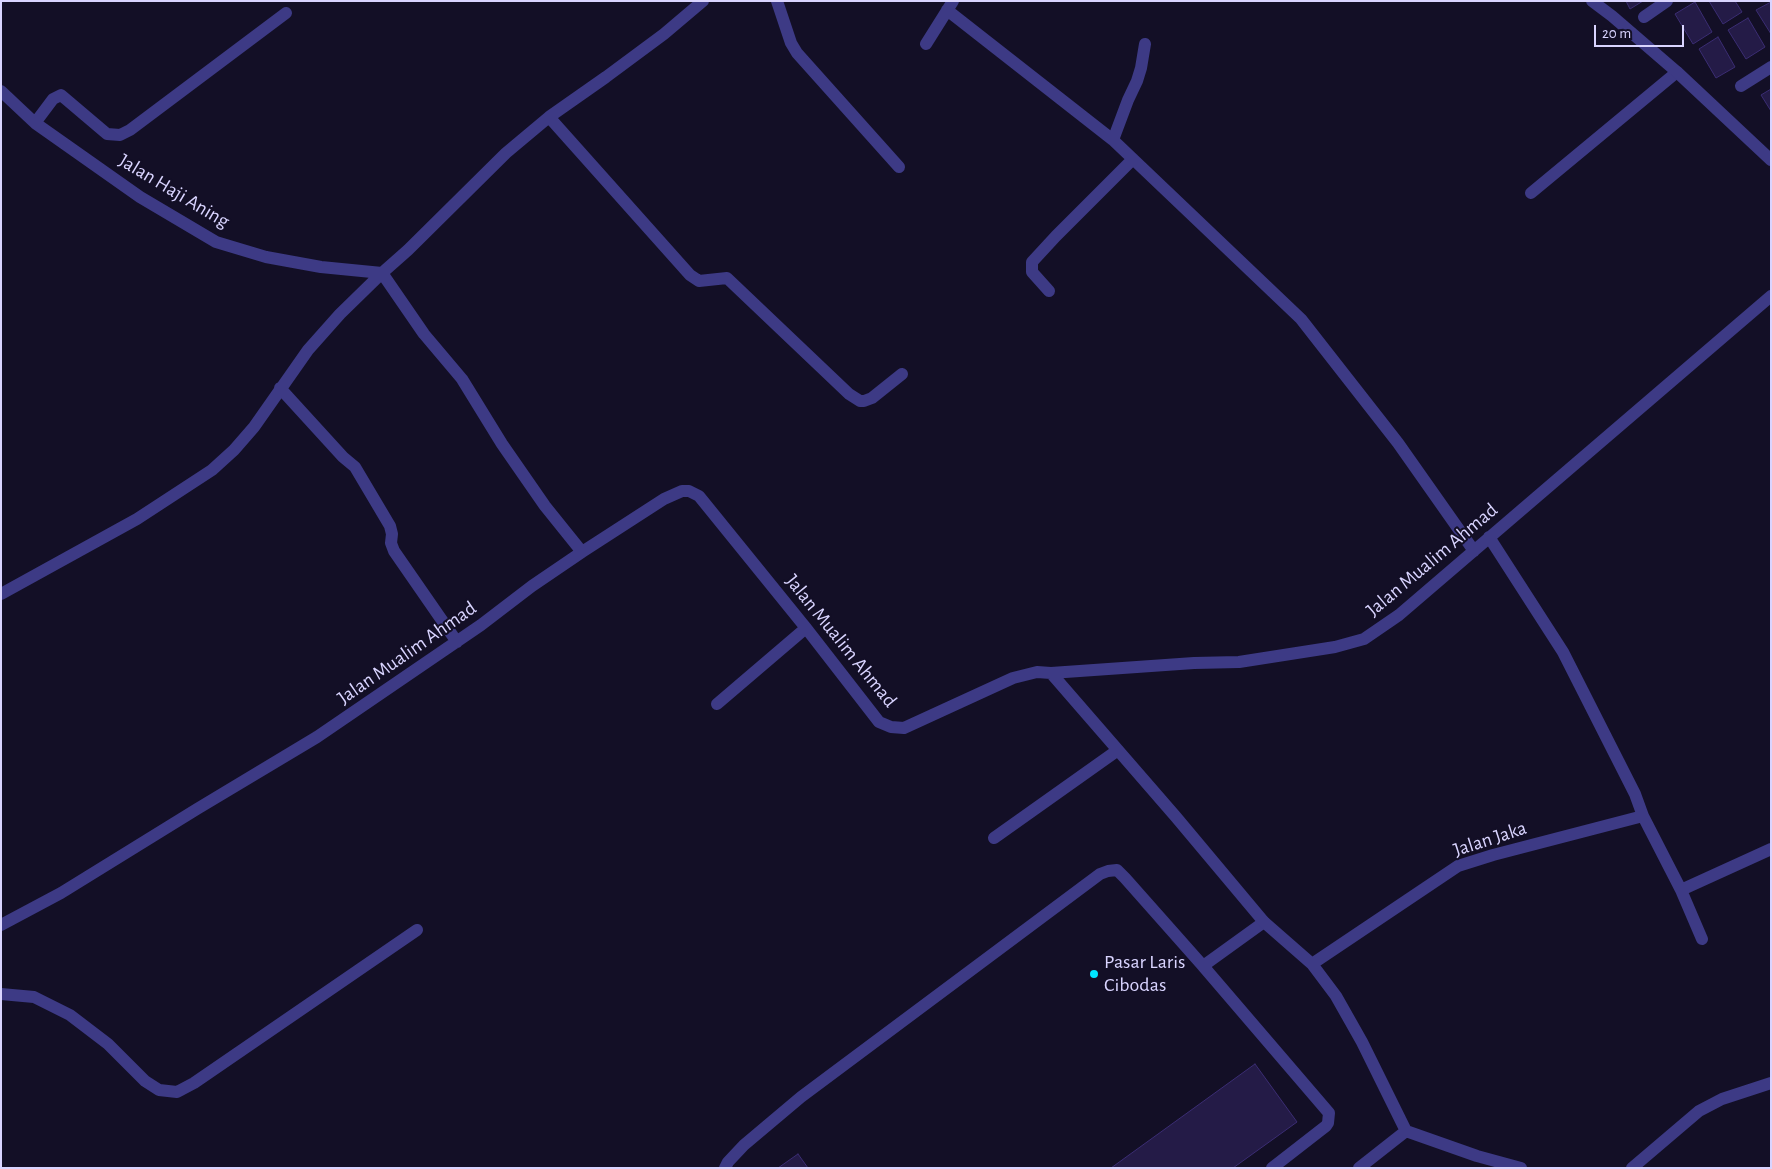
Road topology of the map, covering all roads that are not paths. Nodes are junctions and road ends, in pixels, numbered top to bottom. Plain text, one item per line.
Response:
1 (703, 1) edge
2 (777, 1) edge
3 (1592, 1) edge
4 (1667, 1) edge
5 (950, 6) edge
6 (286, 13) dead end
7 (1644, 17) dead end
8 (926, 44) dead end
9 (1145, 44) dead end
10 (1771, 66) edge
11 (1676, 72) junction
12 (1741, 86) dead end
13 (1, 91) edge
14 (549, 117) junction
15 (35, 122) junction
16 (1113, 140) junction
17 (1133, 159) junction
18 (1771, 160) edge
19 (899, 167) dead end
20 (1531, 194) dead end
21 (382, 273) junction
22 (1050, 291) dead end
23 (1771, 296) edge
24 (902, 374) dead end
25 (280, 388) junction
26 (1489, 537) junction
27 (1474, 551) junction
28 (582, 552) junction
29 (1, 594) edge
30 (806, 628) junction
31 (457, 642) junction
32 (1051, 672) junction
33 (717, 704) dead end
34 (1118, 750) junction
35 (1643, 816) junction
36 (994, 838) dead end
37 (1771, 849) edge
38 (1681, 890) junction
39 (1264, 922) junction
40 (1, 925) edge
41 (417, 930) dead end
42 (1702, 939) dead end
43 (1312, 964) junction
44 (1203, 966) junction
45 (1, 994) edge
46 (1771, 1083) edge
47 (1406, 1131) junction
48 (726, 1168) edge
49 (1272, 1168) edge
50 (1359, 1168) edge
51 (1521, 1168) edge
52 (1632, 1168) edge

1 - 14 street
2 - 19 street
3 - 11 street
4 - 7 street
5 - 8 street
5 - 16 street
6 - 15 street
9 - 16 street
10 - 12 street
11 - 18 street
11 - 20 street
13 - 15 street, Jalan Haji Aning
14 - 21 street
14 - 24 street
15 - 21 street, Jalan Haji Aning
16 - 17 street
17 - 22 street
17 - 27 street
21 - 25 street
21 - 28 street
23 - 26 street, Jalan Mualim Ahmad
25 - 29 street
25 - 31 street
26 - 27 street, Jalan Mualim Ahmad
26 - 35 street
27 - 32 street, Jalan Mualim Ahmad
28 - 30 street, Jalan Mualim Ahmad
28 - 31 street, Jalan Mualim Ahmad
30 - 32 street, Jalan Mualim Ahmad
30 - 33 street
31 - 40 street, Jalan Mualim Ahmad
32 - 34 street
34 - 36 street
34 - 39 street
35 - 38 street
35 - 43 street, Jalan Jaka
37 - 38 street
38 - 42 street
39 - 43 street
39 - 44 street
41 - 45 street
43 - 47 street
44 - 48 street
44 - 49 street
46 - 52 street
47 - 50 street
47 - 51 street

